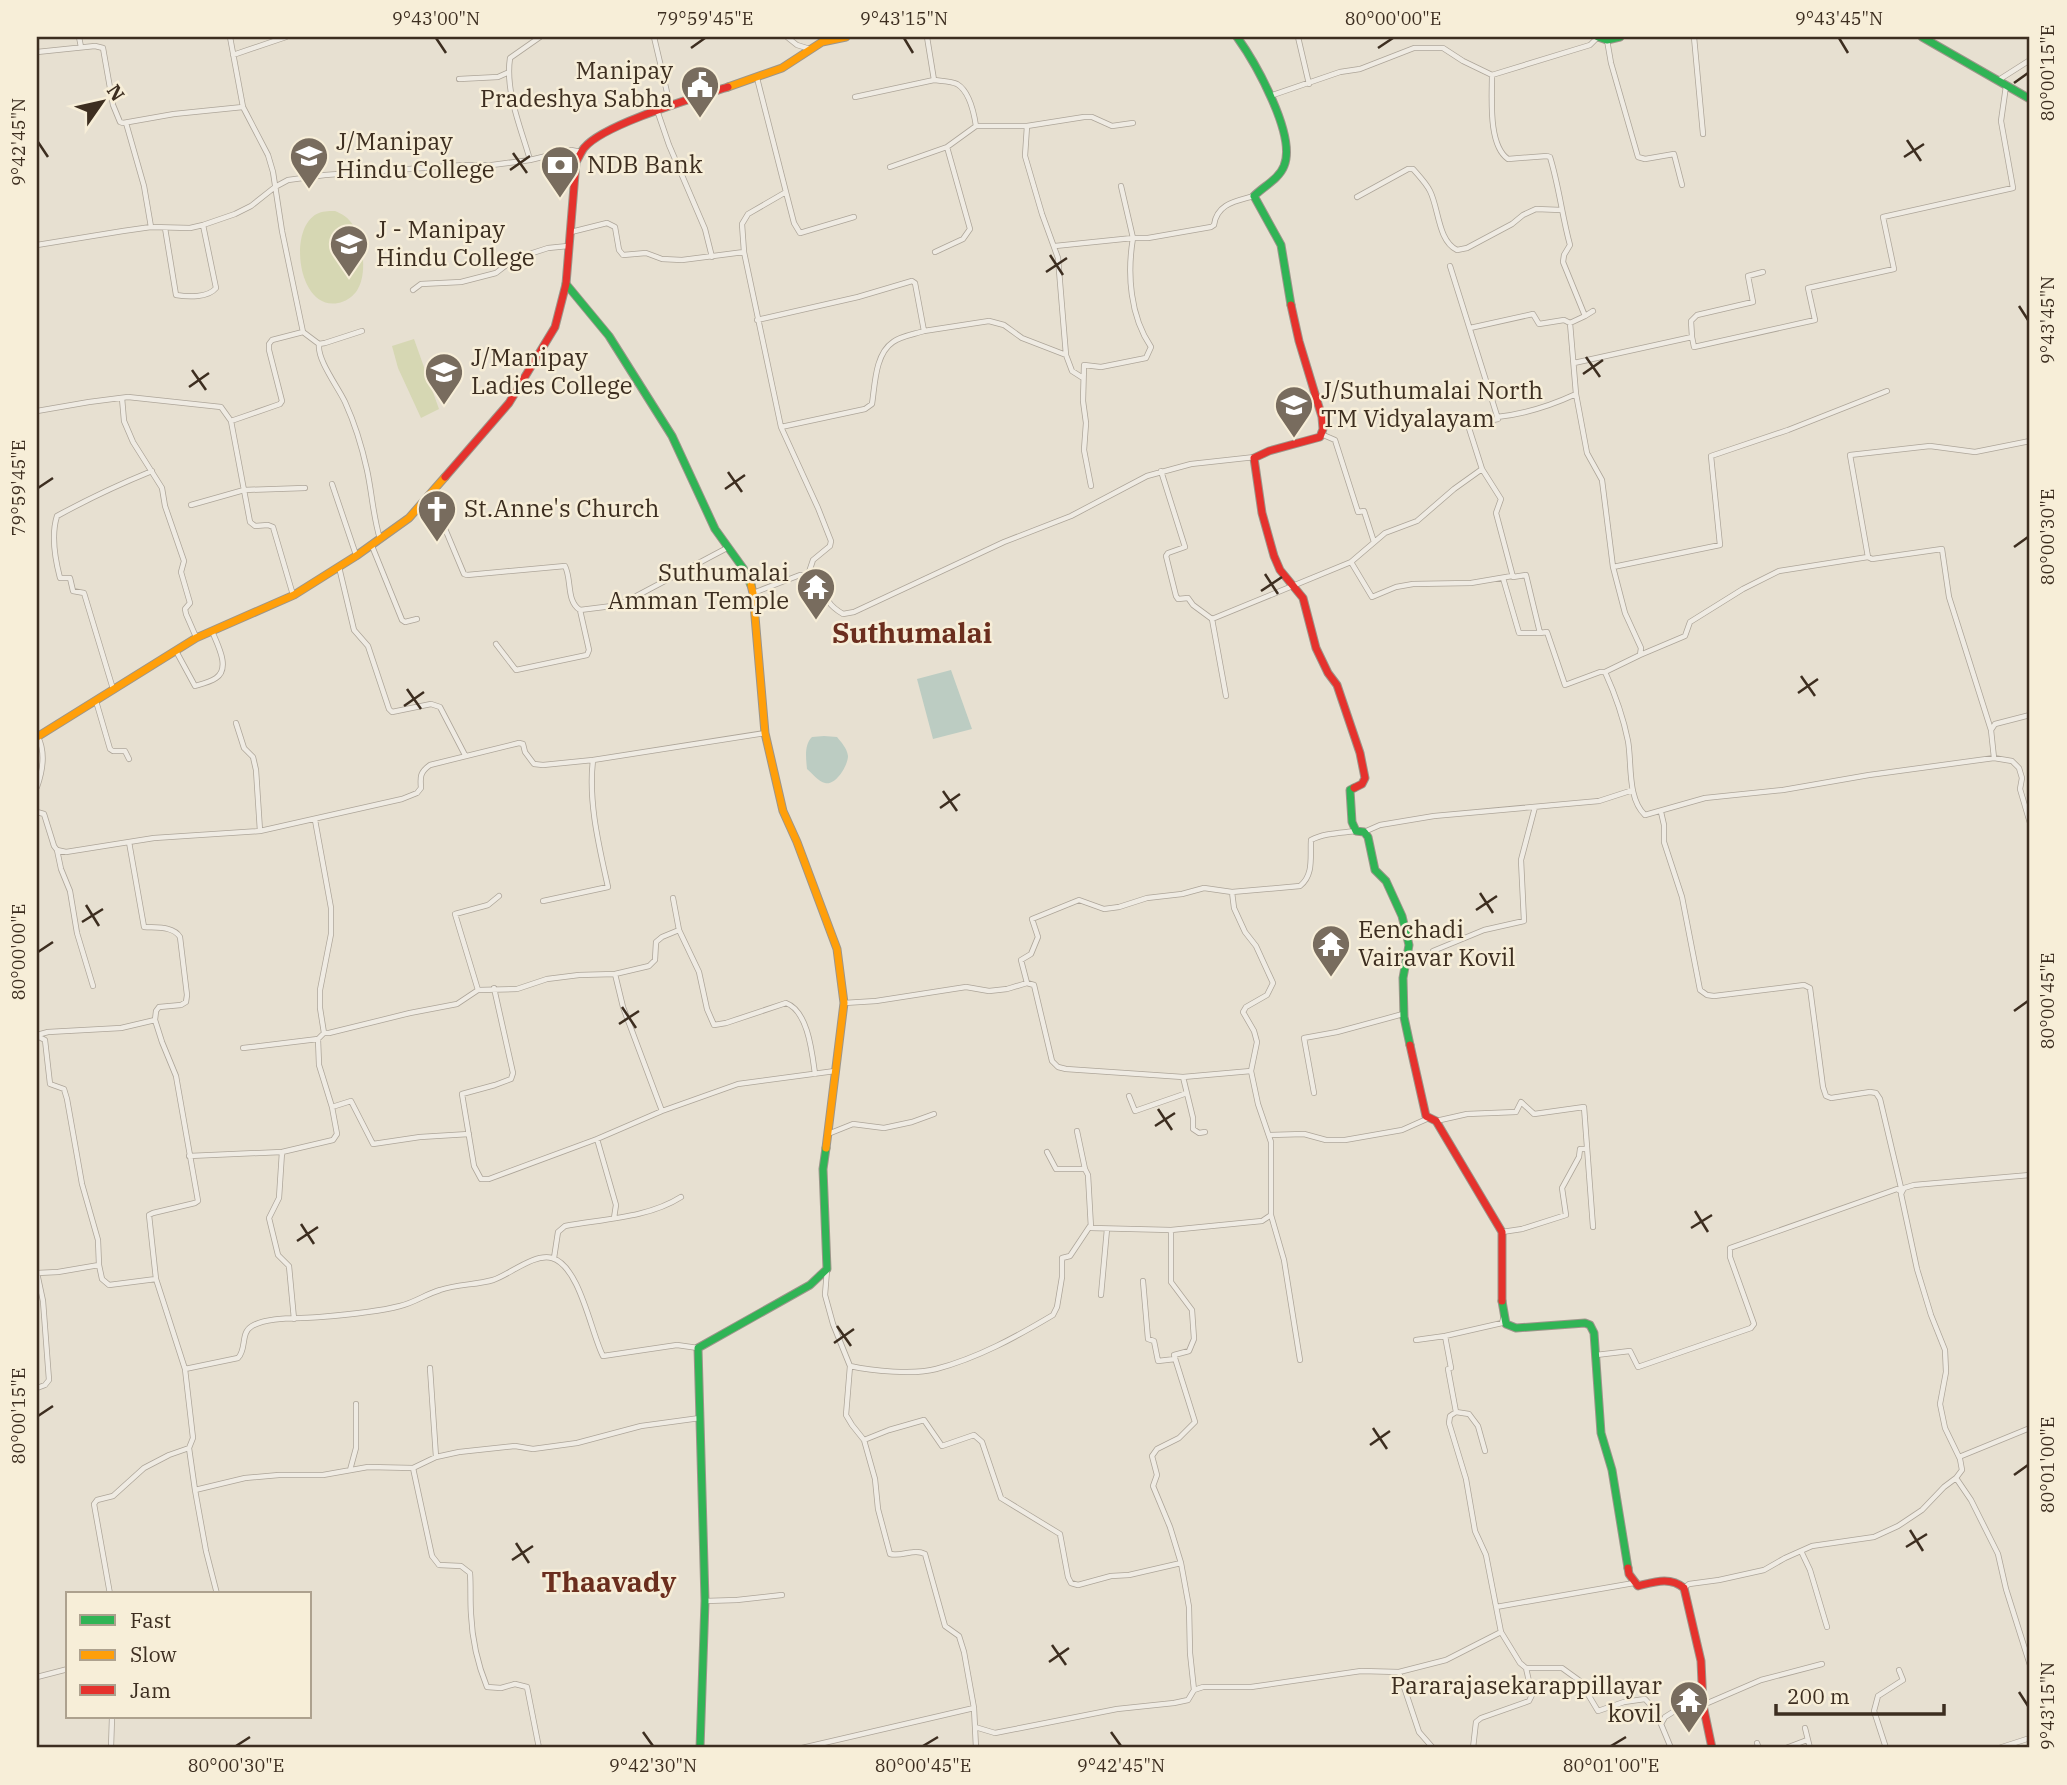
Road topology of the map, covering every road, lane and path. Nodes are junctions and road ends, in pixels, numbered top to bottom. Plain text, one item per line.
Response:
1 (79, 37) edge
2 (230, 37) edge
3 (286, 37) edge
4 (540, 37) edge
5 (654, 37) edge
6 (788, 37) edge
7 (846, 37) edge
8 (927, 37) edge
9 (1237, 37) edge
10 (1298, 37) edge
11 (1598, 37) edge
12 (1620, 37) edge
13 (1694, 37) edge
14 (1922, 37) edge
15 (1607, 40) junction
16 (81, 47) junction
17 (810, 48) junction
18 (37, 52) edge
19 (233, 55) junction
20 (2030, 60) edge
21 (508, 73) junction
22 (1492, 75) junction
23 (757, 78) junction
24 (459, 79) dead end
25 (934, 80) junction
26 (1996, 81) junction
27 (1309, 84) junction
28 (2006, 86) junction
29 (1270, 96) junction
30 (855, 97) dead end
31 (2030, 99) edge
32 (670, 105) junction
33 (243, 107) junction
34 (657, 110) junction
35 (126, 123) junction
36 (1133, 123) dead end
37 (976, 126) junction
38 (1027, 126) junction
39 (1703, 134) dead end
40 (947, 147) junction
41 (581, 152) junction
42 (530, 160) junction
43 (890, 167) dead end
44 (1682, 185) dead end
45 (1121, 186) dead end
46 (275, 187) junction
47 (786, 192) junction
48 (1254, 196) junction
49 (1357, 197) dead end
50 (1561, 210) junction
51 (854, 217) dead end
52 (203, 225) junction
53 (151, 227) junction
54 (165, 228) junction
55 (569, 232) junction
56 (1133, 238) junction
57 (37, 245) edge
58 (568, 246) junction
59 (1055, 246) junction
60 (744, 252) junction
61 (935, 252) dead end
62 (712, 257) junction
63 (1450, 266) dead end
64 (1763, 272) dead end
65 (566, 284) junction
66 (413, 290) dead end
67 (1593, 311) dead end
68 (1585, 316) junction
69 (757, 320) junction
70 (1570, 323) junction
71 (1470, 328) junction
72 (362, 331) dead end
73 (924, 331) junction
74 (303, 332) junction
75 (1692, 337) junction
76 (319, 344) junction
77 (1066, 355) junction
78 (1574, 363) junction
79 (1083, 378) junction
80 (1887, 391) dead end
81 (1576, 394) junction
82 (122, 398) junction
83 (37, 411) edge
84 (1497, 416) junction
85 (232, 421) junction
86 (781, 426) junction
87 (1321, 434) junction
88 (2030, 441) edge
89 (1255, 457) junction
90 (1482, 469) junction
91 (152, 471) junction
92 (1161, 471) junction
93 (332, 484) dead end
94 (1091, 486) dead end
95 (305, 488) dead end
96 (244, 490) junction
97 (430, 493) junction
98 (191, 505) dead end
99 (380, 540) junction
100 (1374, 542) junction
101 (372, 546) junction
102 (727, 548) junction
103 (356, 556) junction
104 (1868, 557) junction
105 (1350, 562) junction
106 (339, 567) junction
107 (1613, 567) junction
108 (808, 575) junction
109 (1512, 576) junction
110 (1503, 579) junction
111 (1294, 586) junction
112 (753, 593) junction
113 (293, 595) junction
114 (580, 610) junction
115 (417, 619) dead end
116 (1212, 619) junction
117 (212, 631) junction
118 (1540, 634) junction
119 (196, 638) junction
120 (496, 643) dead end
121 (176, 650) junction
122 (1640, 654) junction
123 (1605, 672) junction
124 (113, 689) junction
125 (1226, 696) dead end
126 (96, 700) junction
127 (2030, 715) edge
128 (236, 723) dead end
129 (1992, 730) junction
130 (765, 733) junction
131 (37, 736) edge
132 (465, 755) junction
133 (1994, 758) junction
134 (129, 759) dead end
135 (593, 760) junction
136 (37, 787) edge
137 (1633, 790) junction
138 (1535, 807) junction
139 (37, 812) edge
140 (1661, 812) junction
141 (315, 820) junction
142 (2030, 823) edge
143 (260, 831) junction
144 (1360, 832) junction
145 (129, 842) junction
146 (57, 850) junction
147 (1232, 892) junction
148 (499, 896) dead end
149 (673, 898) dead end
150 (543, 901) dead end
151 (679, 930) junction
152 (1433, 951) dead end
153 (615, 974) junction
154 (1027, 983) junction
155 (93, 986) dead end
156 (494, 988) junction
157 (478, 990) junction
158 (844, 1003) junction
159 (1403, 1014) junction
160 (155, 1020) junction
161 (324, 1033) junction
162 (37, 1035) edge
163 (318, 1038) junction
164 (243, 1048) dead end
165 (836, 1071) junction
166 (1251, 1071) junction
167 (815, 1074) junction
168 (1183, 1077) junction
169 (1187, 1093) junction
170 (1314, 1093) dead end
171 (1129, 1096) dead end
172 (332, 1107) junction
173 (662, 1111) junction
174 (934, 1114) dead end
175 (1433, 1120) junction
176 (1077, 1131) dead end
177 (1205, 1132) dead end
178 (469, 1134) junction
179 (828, 1134) junction
180 (1269, 1135) junction
181 (597, 1139) junction
182 (1587, 1149) junction
183 (282, 1152) junction
184 (1046, 1152) dead end
185 (189, 1156) junction
186 (1085, 1170) junction
187 (2030, 1175) edge
188 (1902, 1192) junction
189 (681, 1197) dead end
190 (1271, 1215) junction
191 (614, 1217) junction
192 (1090, 1226) junction
193 (1593, 1227) dead end
194 (1107, 1228) junction
195 (1171, 1230) junction
196 (1502, 1232) junction
197 (554, 1258) junction
198 (99, 1265) junction
199 (827, 1269) junction
200 (37, 1273) edge
201 (156, 1279) junction
202 (1143, 1281) dead end
203 (1101, 1295) dead end
204 (1503, 1314) junction
205 (294, 1319) junction
206 (1445, 1336) junction
207 (1416, 1340) dead end
208 (698, 1348) junction
209 (1596, 1355) junction
210 (1175, 1359) junction
211 (1300, 1360) dead end
212 (850, 1366) junction
213 (430, 1368) dead end
214 (185, 1369) junction
215 (37, 1388) edge
216 (356, 1404) dead end
217 (1456, 1412) junction
218 (701, 1418) junction
219 (2030, 1428) edge
220 (864, 1440) junction
221 (189, 1448) junction
222 (1485, 1451) dead end
223 (436, 1457) junction
224 (1959, 1457) junction
225 (413, 1468) junction
226 (350, 1470) junction
227 (1956, 1478) junction
228 (195, 1490) junction
229 (1801, 1551) junction
230 (1181, 1563) junction
231 (1634, 1583) junction
232 (1684, 1588) junction
233 (110, 1592) edge
234 (216, 1592) edge
235 (782, 1595) dead end
236 (705, 1601) junction
237 (1496, 1607) junction
238 (1827, 1627) dead end
239 (1501, 1632) junction
240 (1822, 1664) dead end
241 (2030, 1665) edge
242 (1526, 1668) junction
243 (66, 1670) edge
244 (1899, 1670) dead end
245 (1399, 1672) junction
246 (37, 1677) edge
247 (1194, 1690) junction
248 (1703, 1704) junction
249 (974, 1708) junction
250 (111, 1718) edge
251 (1661, 1724) junction
252 (975, 1727) junction
253 (1805, 1728) dead end
254 (2030, 1738) edge
255 (1807, 1740) junction
256 (111, 1748) edge
257 (538, 1748) edge
258 (700, 1748) edge
259 (802, 1748) edge
260 (976, 1748) edge
261 (1433, 1748) edge
262 (1473, 1748) edge
263 (1671, 1748) edge
264 (1712, 1748) edge
265 (1786, 1748) edge
266 (1810, 1748) edge
267 (1886, 1748) edge
268 (1999, 1748) edge

1 - 16 street
2 - 19 street
3 - 19 street
4 - 21 street
5 - 32 street
6 - 17 street
7 - 17 main road
8 - 25 street
9 - 29 main road
10 - 27 street
11 - 15 main road
11 - 22 street
12 - 15 main road
13 - 39 street
14 - 26 main road
15 - 44 street
16 - 18 street
16 - 35 street
17 - 23 main road
19 - 33 street
20 - 26 street
21 - 24 street
21 - 42 street
22 - 27 street
22 - 50 street
23 - 32 main road
23 - 47 street
25 - 30 street
25 - 37 street
26 - 28 main road
27 - 29 street
28 - 31 main road
28 - 75 street
29 - 48 main road
32 - 34 main road
33 - 35 street
33 - 46 street
34 - 41 main road
34 - 62 street
35 - 53 street
36 - 38 street
37 - 38 street
37 - 40 street
38 - 59 street
40 - 43 street
40 - 61 street
41 - 42 street
41 - 55 main road
42 - 46 street
45 - 56 street
46 - 52 street
46 - 74 street
47 - 51 street
47 - 60 street
48 - 56 street
48 - 87 main road
49 - 50 street
50 - 68 street
52 - 54 street
52 - 54 street
53 - 54 street
53 - 57 street
55 - 58 main road
55 - 62 street
56 - 59 street
56 - 79 street
58 - 65 main road
58 - 66 street
59 - 77 street
60 - 62 street
60 - 69 street
63 - 71 street
64 - 75 street
65 - 97 main road
65 - 102 main road
67 - 68 street
68 - 70 street
69 - 73 street
69 - 86 street
70 - 71 street
70 - 78 street
71 - 84 street
72 - 76 street
73 - 77 street
73 - 86 street
74 - 76 street
74 - 85 street
75 - 78 street
76 - 99 street
77 - 79 street
78 - 81 street
79 - 94 street
80 - 107 street
81 - 84 street
81 - 107 street
82 - 83 street
82 - 85 street
82 - 91 street
84 - 90 street
85 - 96 street
86 - 108 street
87 - 89 main road
87 - 100 street
88 - 104 street
89 - 92 street
89 - 111 main road
90 - 100 street
90 - 109 street
91 - 119 street
91 - 124 street
92 - 108 street
92 - 116 street
93 - 103 street
95 - 96 street
96 - 98 street
96 - 113 street
97 - 99 main road
97 - 114 street
99 - 101 main road
100 - 105 street
101 - 103 main road
101 - 115 street
102 - 112 main road
102 - 114 street
103 - 106 main road
104 - 122 street
104 - 129 street
105 - 110 street
105 - 111 street
106 - 113 main road
106 - 132 street
107 - 122 street
108 - 112 street
109 - 110 street
109 - 118 street
110 - 118 street
111 - 116 street
111 - 144 main road
112 - 130 main road
113 - 117 main road
114 - 120 street
116 - 125 street
117 - 119 main road
117 - 121 street
118 - 123 street
119 - 121 main road
121 - 124 main road
122 - 123 street
123 - 137 street
124 - 126 main road
126 - 131 main road
126 - 134 street
127 - 129 street
128 - 143 street
129 - 133 street
130 - 135 street
130 - 158 main road
131 - 136 street
132 - 135 street
132 - 141 street
133 - 140 street
133 - 142 street
135 - 150 street
137 - 138 street
137 - 140 street
138 - 144 street
138 - 152 street
139 - 146 street
140 - 188 street
141 - 143 street
141 - 161 street
143 - 145 street
144 - 147 street
144 - 159 main road
145 - 146 street
145 - 160 street
146 - 155 street
147 - 154 street
147 - 166 street
148 - 157 street
149 - 151 street
151 - 153 street
151 - 167 street
153 - 156 street
153 - 173 street
154 - 158 street
154 - 168 street
156 - 157 street
156 - 178 street
157 - 161 street
158 - 165 main road
159 - 170 street
159 - 175 main road
160 - 162 street
160 - 185 street
161 - 163 street
162 - 198 street
163 - 164 street
163 - 172 street
165 - 167 street
165 - 179 main road
166 - 168 street
166 - 180 street
167 - 173 street
168 - 169 street
169 - 171 street
169 - 177 street
172 - 178 street
172 - 183 street
173 - 181 street
174 - 179 street
175 - 180 street
175 - 182 street
175 - 196 main road
176 - 186 street
178 - 181 street
179 - 199 main road
180 - 190 street
181 - 191 street
182 - 193 street
182 - 196 street
183 - 185 street
183 - 205 street
184 - 186 street
185 - 201 street
186 - 192 street
187 - 188 street
188 - 209 street
188 - 224 street
189 - 191 street
190 - 195 street
190 - 211 street
191 - 197 street
192 - 194 street
192 - 212 street
194 - 195 street
194 - 203 street
195 - 210 street
196 - 204 main road
197 - 205 street
197 - 208 street
198 - 200 street
198 - 201 street
199 - 208 main road
199 - 212 street
200 - 215 street
201 - 214 street
202 - 210 street
204 - 206 street
204 - 209 main road
205 - 214 street
206 - 207 street
206 - 217 street
208 - 218 main road
209 - 231 main road
210 - 230 street
212 - 220 street
213 - 223 street
214 - 221 street
216 - 226 street
217 - 222 street
217 - 237 street
218 - 223 street
218 - 236 main road
219 - 224 street
220 - 230 street
220 - 249 street
221 - 228 street
221 - 233 street
223 - 225 street
224 - 227 street
225 - 226 street
225 - 257 street
226 - 228 street
227 - 229 street
227 - 241 street
228 - 234 street
229 - 232 street
229 - 238 street
230 - 247 street
231 - 232 main road
231 - 237 street
232 - 248 main road
235 - 236 street
236 - 258 main road
237 - 239 street
239 - 242 street
239 - 245 street
240 - 248 street
242 - 251 street
242 - 262 street
243 - 246 street
244 - 267 street
245 - 247 street
245 - 261 street
247 - 252 street
248 - 251 street
248 - 264 main road
249 - 252 street
249 - 259 street
250 - 256 street
251 - 263 street
252 - 260 street
253 - 255 street
254 - 268 street
255 - 265 street
255 - 266 street

